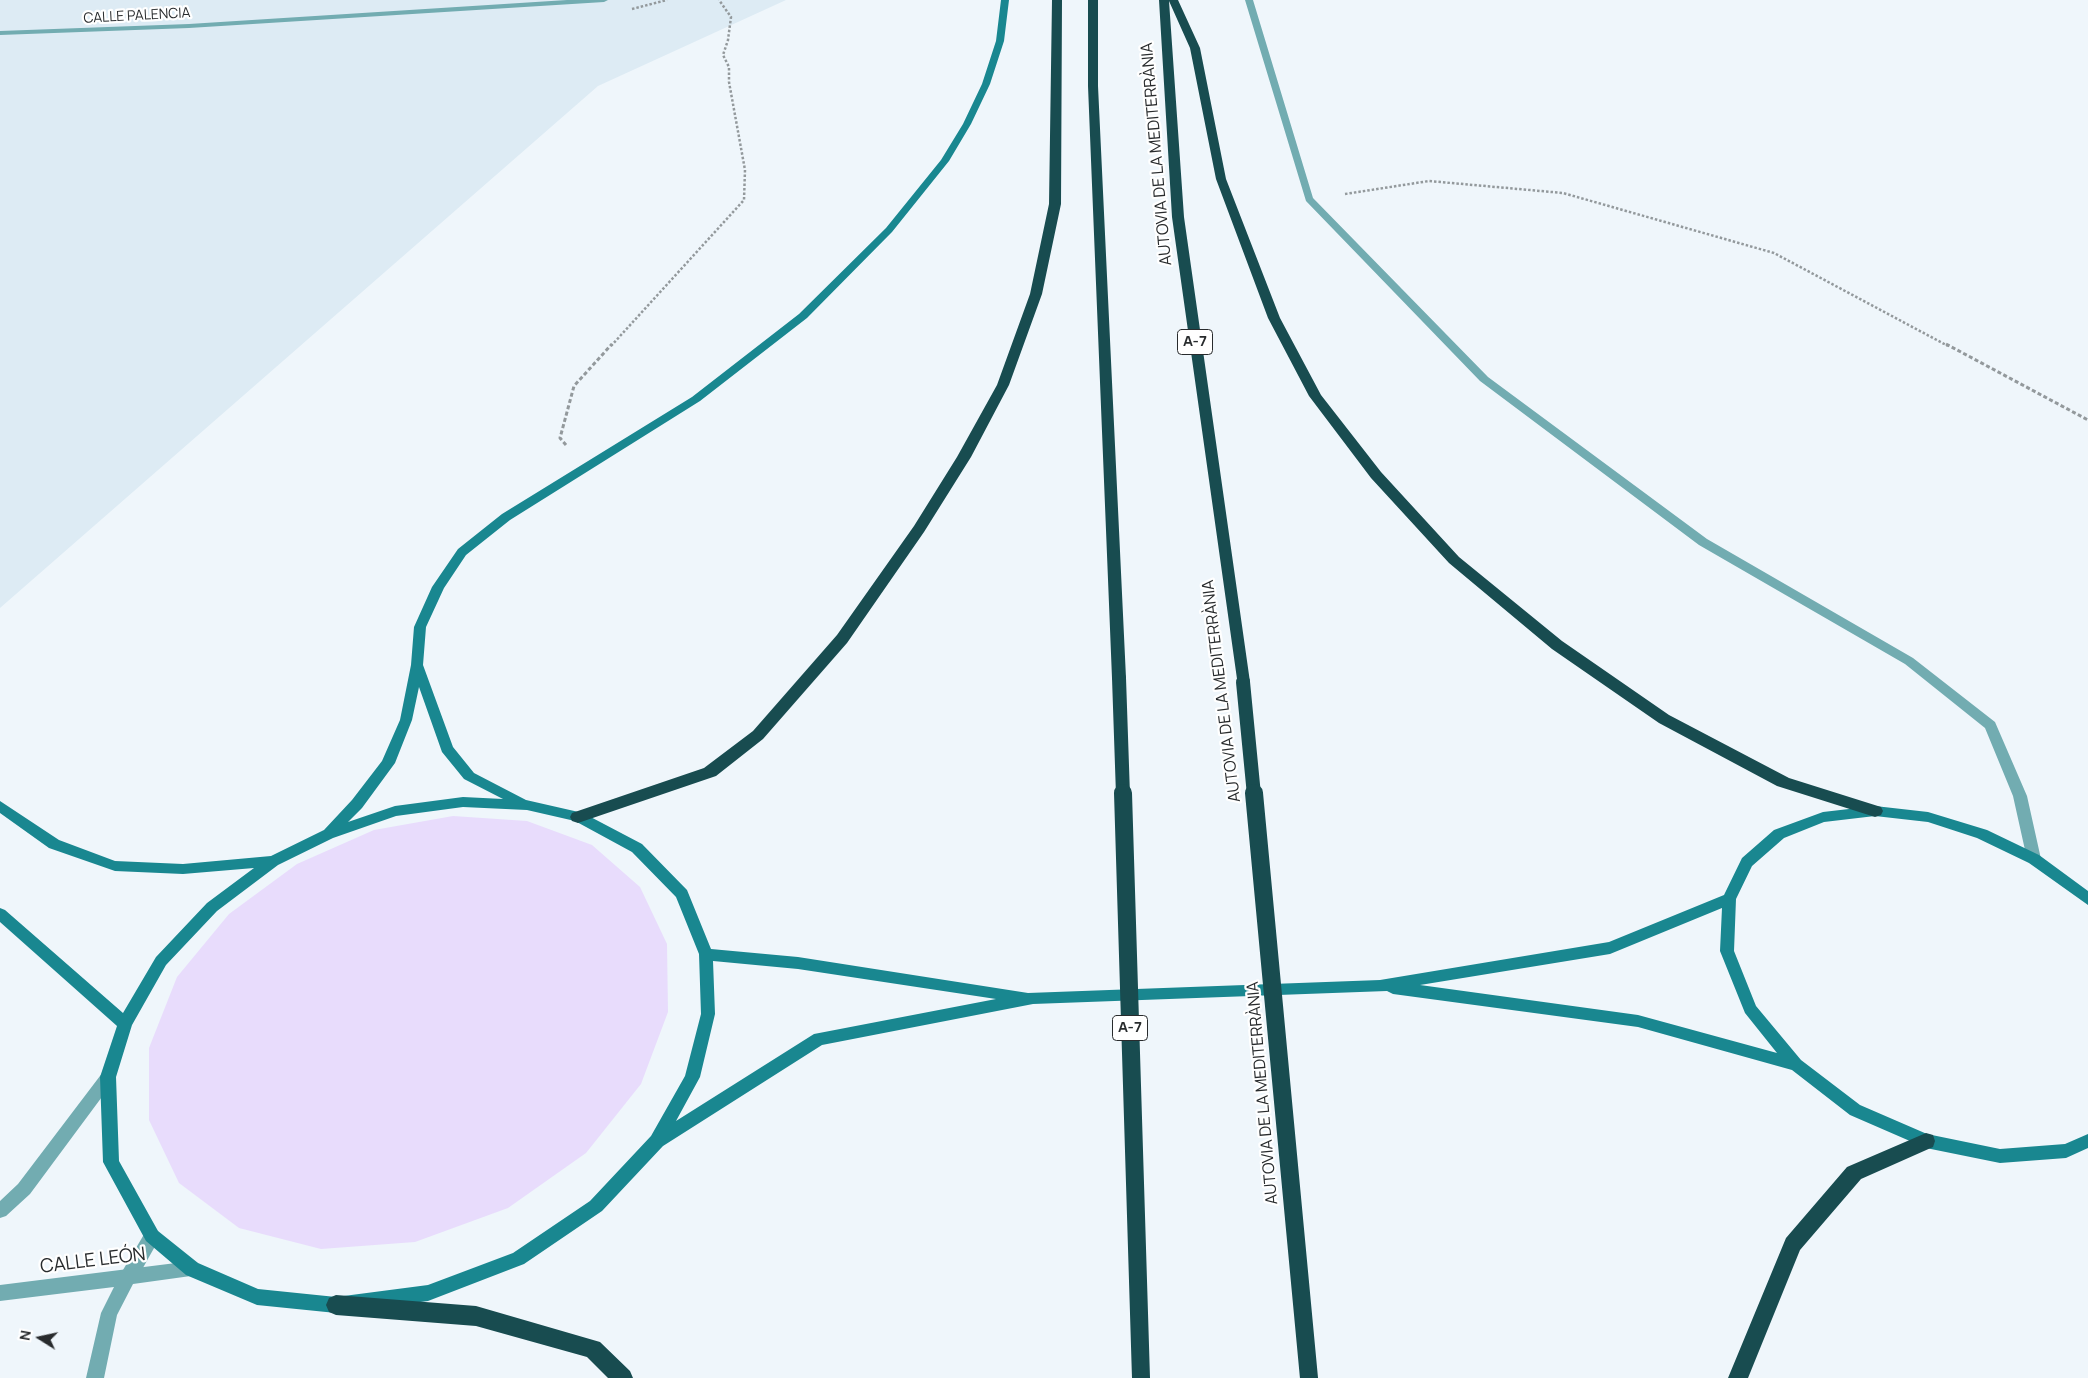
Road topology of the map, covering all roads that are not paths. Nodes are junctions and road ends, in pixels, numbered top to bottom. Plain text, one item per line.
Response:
1 (604, 0) edge
2 (1005, 0) edge
3 (1057, 0) edge
4 (1093, 0) edge
5 (1164, 0) edge
6 (1173, 0) edge
7 (1249, 0) edge
8 (0, 32) edge
9 (417, 665) junction
10 (527, 805) junction
11 (0, 806) edge
12 (1875, 811) junction
13 (578, 817) junction
14 (328, 834) junction
15 (2034, 859) junction
16 (273, 861) junction
17 (1728, 899) junction
18 (2088, 899) edge
19 (0, 914) edge
20 (706, 954) junction
21 (1380, 986) junction
22 (1033, 998) junction
23 (125, 1024) junction
24 (1796, 1065) junction
25 (108, 1077) junction
26 (657, 1141) junction
27 (1926, 1141) junction
28 (2088, 1141) edge
29 (0, 1211) edge
30 (152, 1236) junction
31 (192, 1268) junction
32 (129, 1276) junction
33 (0, 1293) edge
34 (336, 1305) junction
35 (94, 1378) edge
36 (622, 1378) edge
37 (1141, 1378) edge
38 (1309, 1378) edge
39 (1738, 1378) edge

1 - 8 street, CALLE PALENCIA
2 - 9 main road
3 - 13 highway
4 - 37 highway, A-7, bridge
5 - 38 highway, AUTOVIA DE LA MEDITERRÀNIA / A-7, bridge
6 - 12 highway
7 - 15 street
9 - 10 main road
9 - 14 main road
10 - 13 main road
10 - 14 main road
11 - 16 main road
12 - 15 main road
12 - 17 main road
13 - 20 main road
14 - 16 main road
15 - 18 main road
16 - 23 main road
17 - 21 main road
17 - 24 main road
19 - 23 main road
20 - 22 main road
20 - 26 main road
21 - 22 main road
21 - 24 main road
22 - 26 main road
23 - 25 main road
24 - 27 main road
25 - 29 street
25 - 30 main road
26 - 34 main road
27 - 28 main road
27 - 39 highway
30 - 31 main road
30 - 32 street
31 - 32 street, CALLE LEÓN
31 - 34 main road
32 - 33 street, CALLE LEÓN
32 - 35 street
34 - 36 highway

